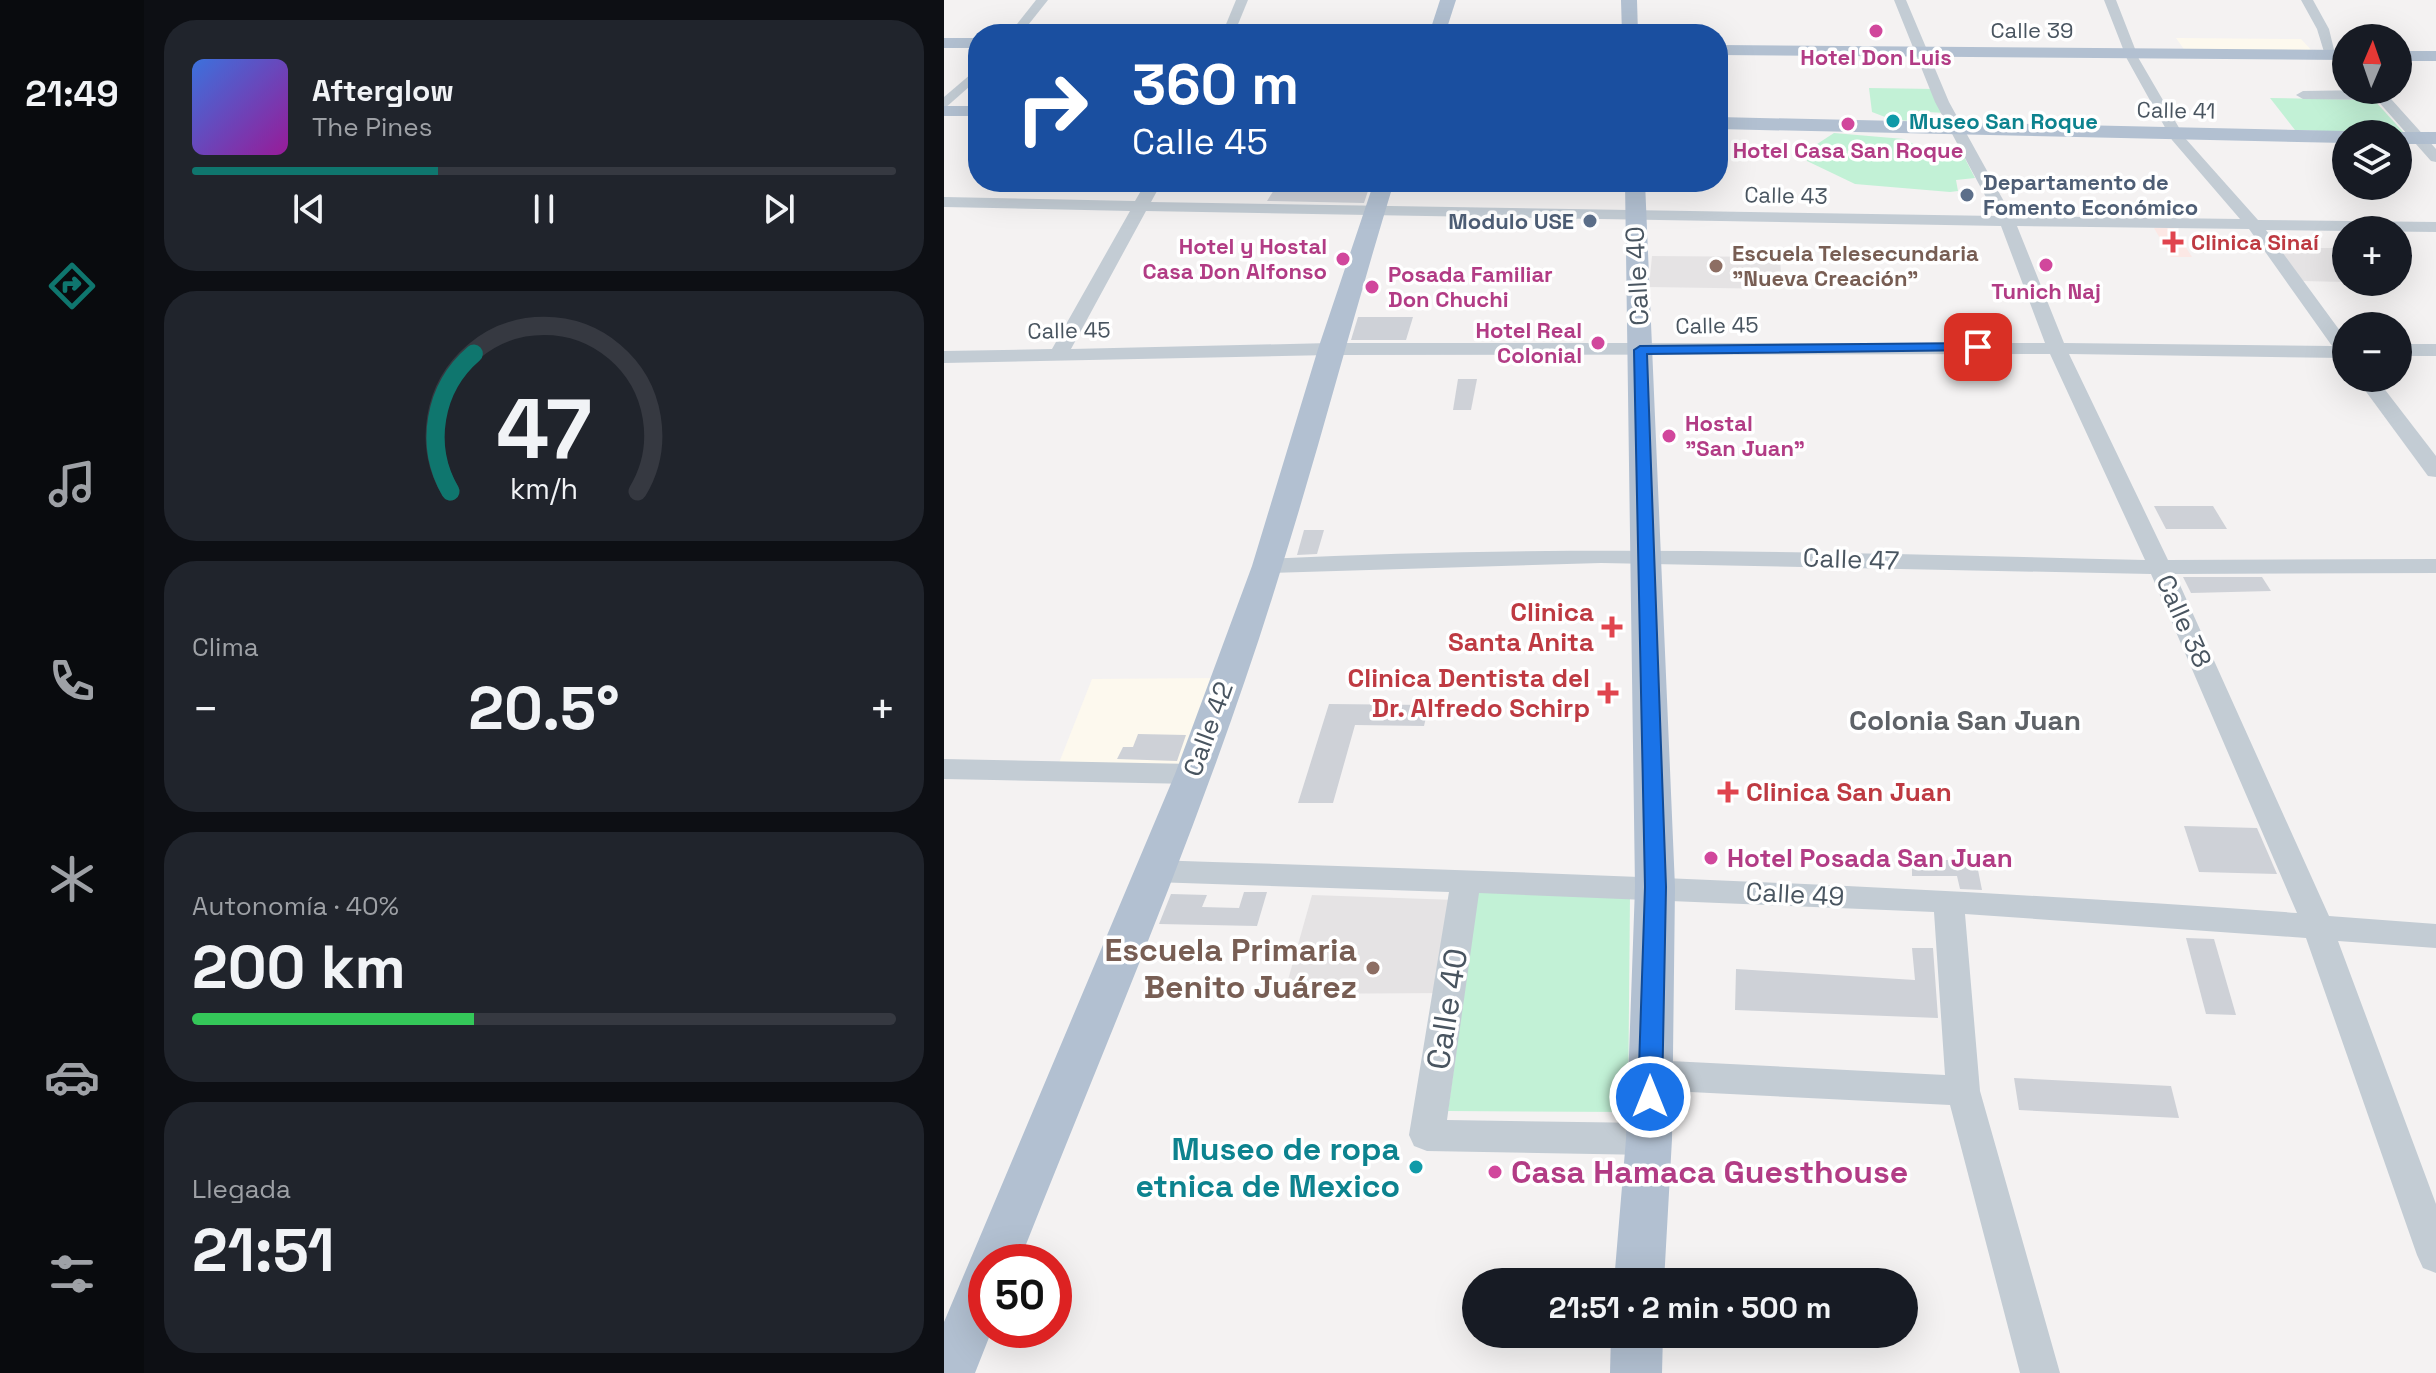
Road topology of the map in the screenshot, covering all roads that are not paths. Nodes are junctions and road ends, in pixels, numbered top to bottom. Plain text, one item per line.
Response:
1 (1042, 0) edge
2 (1242, 0) edge
3 (1448, 0) edge
4 (1629, 0) edge
5 (1900, 0) edge
6 (2110, 0) edge
7 (2307, 0) edge
8 (1023, 24) edge
9 (1232, 24) edge
10 (1440, 24) edge
11 (1630, 24) edge
12 (944, 43) edge
13 (968, 43) edge
14 (2332, 44) edge
15 (1728, 50) edge
16 (1919, 52) junction
17 (2131, 53) junction
18 (2332, 55) edge
19 (2412, 56) edge
20 (2436, 56) edge
21 (968, 83) edge
22 (2332, 94) edge
23 (2303, 95) dead end
24 (2388, 104) edge
25 (944, 108) edge
26 (968, 110) edge
27 (1728, 123) edge
28 (1955, 130) junction
29 (2176, 134) junction
30 (2332, 137) edge
31 (2417, 138) edge
32 (2436, 158) edge
33 (1149, 192) edge
34 (1381, 192) edge
35 (1634, 198) edge
36 (944, 202) edge
37 (1142, 205) junction
38 (1374, 212) junction
39 (2007, 221) junction
40 (2254, 225) junction
41 (2436, 227) edge
42 (2332, 333) edge
43 (2056, 347) junction
44 (1330, 349) junction
45 (1640, 350) junction
46 (2412, 350) edge
47 (2436, 350) edge
48 (2332, 352) edge
49 (1059, 354) junction
50 (944, 357) edge
51 (2377, 392) edge
52 (2436, 471) edge
53 (1647, 555) junction
54 (1267, 566) junction
55 (2436, 566) edge
56 (2160, 567) junction
57 (944, 769) edge
58 (1193, 774) junction
59 (1153, 871) junction
60 (1466, 882) junction
61 (1655, 887) junction
62 (1949, 902) junction
63 (2320, 928) junction
64 (2436, 936) edge
65 (1650, 1075) junction
66 (1963, 1091) junction
67 (1649, 1139) junction
68 (1001, 1244) edge
69 (2436, 1255) edge
70 (1640, 1268) edge
71 (968, 1326) edge
72 (1637, 1348) edge
73 (949, 1373) edge
74 (1636, 1373) edge
75 (2040, 1373) edge

1 - 8 street
2 - 9 street
3 - 10 main road
4 - 11 main road
5 - 16 street, Calle 38
6 - 17 street
7 - 14 street
12 - 13 main road
15 - 16 main road, Calle 39
16 - 17 main road, Calle 39
16 - 28 street, Calle 38
17 - 18 main road, Calle 39
17 - 29 street
19 - 20 main road
21 - 25 street
22 - 23 street
24 - 31 street
25 - 26 main road
27 - 28 main road, Calle 41
28 - 29 main road, Calle 41
28 - 39 street, Calle 38
29 - 30 main road, Calle 41
29 - 40 street
31 - 32 street
33 - 37 street
34 - 38 main road, Calle 42
35 - 38 street, Calle 43
35 - 39 street, Calle 43
35 - 45 main road, Calle 40
36 - 37 street, Calle 43
37 - 38 street, Calle 43
37 - 49 street
38 - 44 main road, Calle 42
39 - 40 street, Calle 43
39 - 43 street, Calle 38
40 - 41 street, Calle 43
40 - 42 street
43 - 45 street, Calle 45
43 - 48 street, Calle 45
43 - 56 street, Calle 38
44 - 45 street, Calle 45
44 - 49 street, Calle 45
44 - 54 main road, Calle 42
45 - 53 main road, Calle 40
46 - 47 street
49 - 50 street, Calle 45
51 - 52 street
53 - 54 street, Calle 47
53 - 56 street, Calle 47
53 - 61 main road, Calle 40
54 - 58 main road, Calle 42
55 - 56 street, Calle 47
56 - 63 street, Calle 38
57 - 58 street
58 - 59 main road, Calle 42
59 - 60 street, Calle 49
59 - 68 main road, Calle 42
60 - 61 street, Calle 49
60 - 67 street, Calle 40
61 - 62 street, Calle 49
61 - 65 main road, Calle 40
62 - 63 street, Calle 49
62 - 66 street
63 - 64 street, Calle 49
63 - 69 street, Calle 38
65 - 66 street
65 - 67 main road, Calle 40
66 - 75 street
67 - 70 main road, Calle 40
71 - 73 main road
72 - 74 main road

